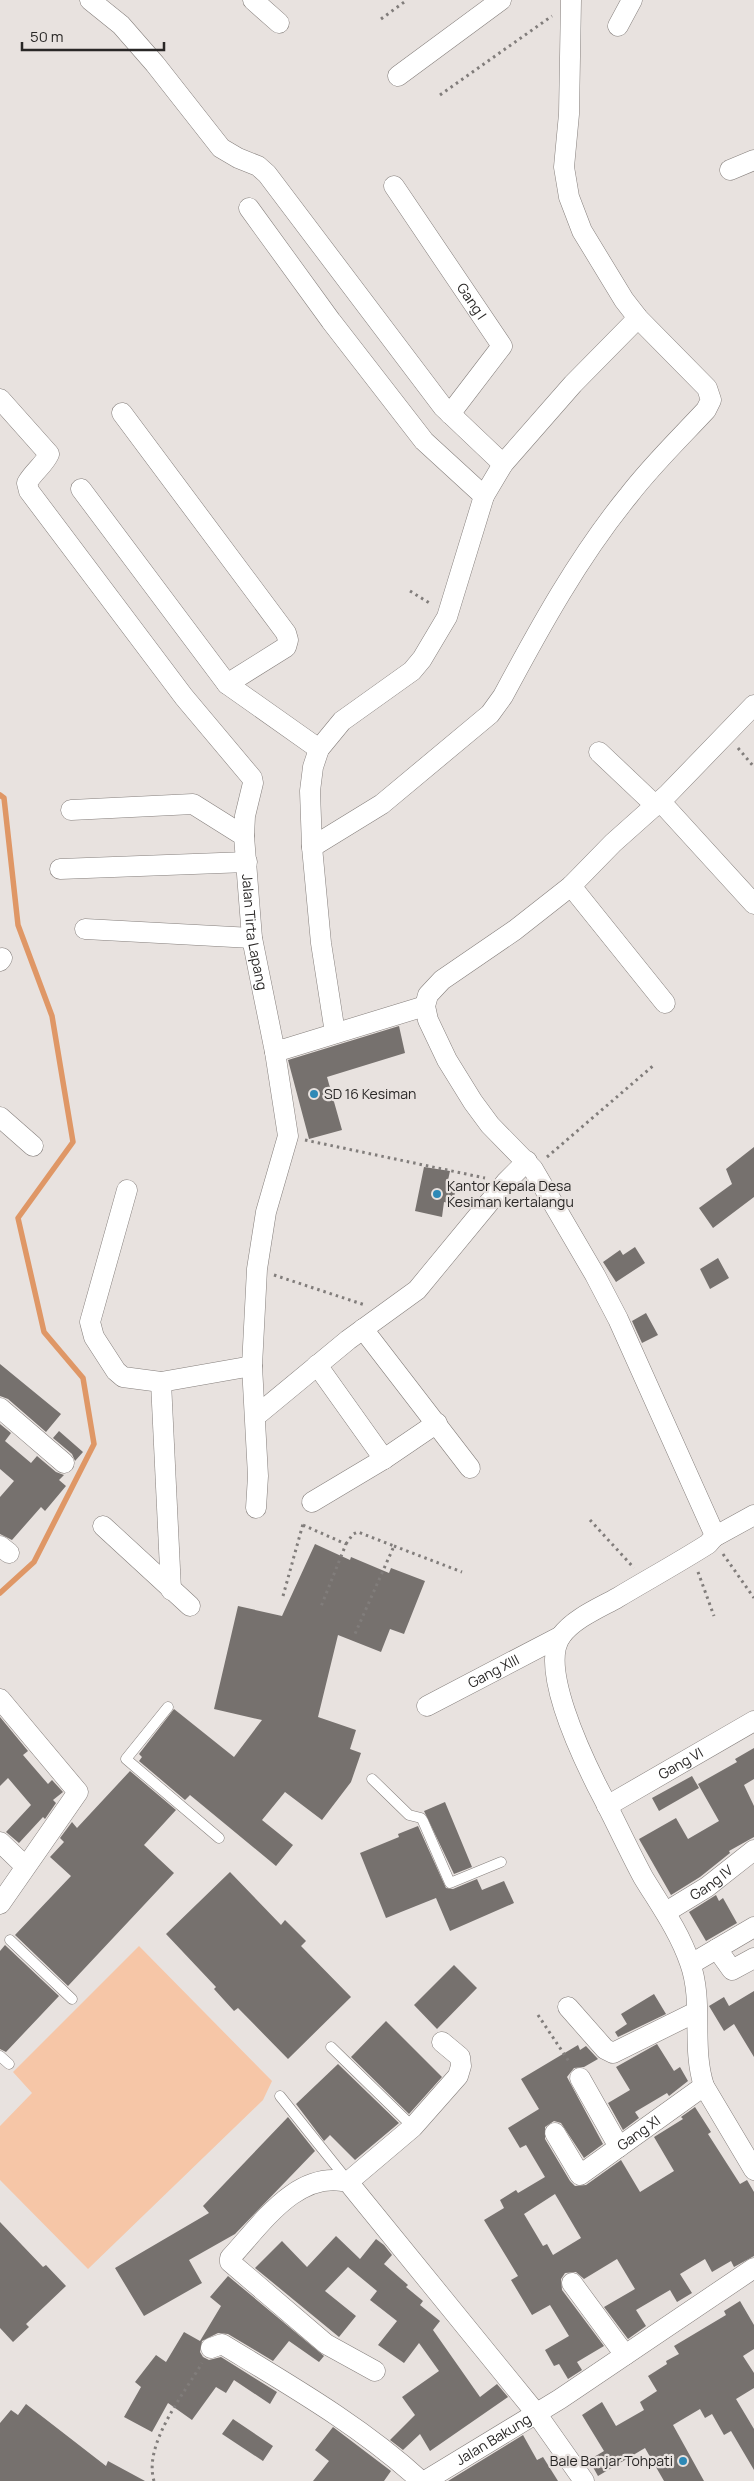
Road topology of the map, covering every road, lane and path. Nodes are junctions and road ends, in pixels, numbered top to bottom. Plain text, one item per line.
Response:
1 (90, 0) edge
2 (253, 0) edge
3 (407, 0) edge
4 (501, 0) edge
5 (632, 0) edge
6 (571, 1) edge
7 (381, 19) dead end
8 (279, 23) dead end
9 (618, 26) dead end
10 (398, 76) dead end
11 (440, 96) dead end
12 (754, 160) edge
13 (730, 170) dead end
14 (394, 186) dead end
15 (249, 208) dead end
16 (638, 318) junction
17 (0, 399) edge
18 (122, 412) dead end
19 (450, 414) junction
20 (503, 464) junction
21 (81, 489) dead end
22 (484, 496) junction
23 (227, 684) junction
24 (754, 706) edge
25 (727, 734) junction
26 (319, 749) junction
27 (599, 752) dead end
28 (754, 767) edge
29 (658, 804) junction
30 (71, 810) dead end
31 (244, 836) junction
32 (312, 847) junction
33 (248, 862) junction
34 (60, 869) dead end
35 (571, 886) junction
36 (754, 904) edge
37 (85, 929) dead end
38 (252, 938) junction
39 (665, 1003) dead end
40 (425, 1006) junction
41 (335, 1033) junction
42 (275, 1052) junction
43 (654, 1065) dead end
44 (0, 1117) edge
45 (288, 1136) junction
46 (34, 1146) dead end
47 (530, 1165) junction
48 (506, 1182) junction
49 (127, 1190) dead end
50 (257, 1269) junction
51 (387, 1312) junction
52 (363, 1329) junction
53 (317, 1365) junction
54 (252, 1366) junction
55 (161, 1382) junction
56 (0, 1408) edge
57 (256, 1416) junction
58 (437, 1423) junction
59 (384, 1459) junction
60 (64, 1463) dead end
61 (470, 1468) dead end
62 (312, 1502) joint
63 (256, 1508) dead end
64 (754, 1515) edge
65 (590, 1520) dead end
66 (303, 1525) junction
67 (103, 1526) dead end
68 (713, 1538) junction
69 (346, 1544) junction
70 (394, 1546) junction
71 (691, 1554) junction
72 (462, 1572) dead end
73 (647, 1581) junction
74 (171, 1590) junction
75 (282, 1596) dead end
76 (754, 1598) edge
77 (190, 1606) dead end
78 (320, 1609) dead end
79 (714, 1616) dead end
80 (354, 1636) dead end
81 (561, 1636) junction
82 (0, 1699) edge
83 (427, 1706) dead end
84 (168, 1707) dead end
85 (754, 1721) edge
86 (372, 1779) dead end
87 (607, 1806) junction
88 (219, 1838) dead end
89 (0, 1842) edge
90 (754, 1850) edge
91 (501, 1862) dead end
92 (25, 1866) junction
93 (0, 1904) edge
94 (666, 1912) junction
95 (754, 1927) edge
96 (10, 1940) dead end
97 (717, 1949) junction
98 (754, 1958) edge
99 (691, 1964) junction
100 (72, 1999) dead end
101 (568, 2007) dead end
102 (696, 2012) junction
103 (538, 2015) dead end
104 (442, 2042) dead end
105 (331, 2047) dead end
106 (0, 2056) edge
107 (9, 2064) dead end
108 (580, 2078) joint
109 (704, 2086) junction
110 (280, 2096) dead end
111 (413, 2126) junction
112 (555, 2133) dead end
113 (619, 2147) junction
114 (754, 2170) edge
115 (348, 2182) junction
116 (754, 2268) edge
117 (572, 2283) dead end
118 (211, 2348) joint
119 (625, 2355) junction
120 (375, 2371) dead end
121 (536, 2413) junction
122 (154, 2481) edge
123 (423, 2481) edge
124 (584, 2481) edge

1 - 19 street
2 - 8 street
3 - 7 path
4 - 10 street
5 - 9 street
6 - 11 path
6 - 16 street
12 - 13 street
14 - 19 street, Gang I
15 - 22 street
16 - 20 street
16 - 32 street
17 - 31 street, Jalan Tirta Lapang
18 - 23 street
19 - 20 street
20 - 22 street
21 - 23 street
22 - 26 street
23 - 26 street
24 - 25 street
25 - 28 path
25 - 29 street
26 - 32 street
27 - 29 street
29 - 35 street
29 - 36 street
30 - 31 street
31 - 33 street, Jalan Tirta Lapang
32 - 41 street
33 - 34 street
33 - 38 street, Jalan Tirta Lapang
35 - 39 street
35 - 40 street
37 - 38 street
38 - 42 street, Jalan Tirta Lapang
40 - 41 street
40 - 47 street
41 - 42 street
42 - 45 street, Jalan Tirta Lapang
43 - 47 path
44 - 46 street
45 - 48 path
45 - 50 street
47 - 48 street
47 - 68 street
48 - 51 street
49 - 55 street
50 - 51 path
50 - 54 street
51 - 52 street
52 - 53 street
52 - 58 street
53 - 57 street
53 - 59 street
54 - 55 street
54 - 57 street
55 - 74 street
56 - 60 street
57 - 63 street
58 - 59 street
58 - 61 street
59 - 62 street
62 - 66 path
64 - 68 street, Gang XIII
65 - 73 path
66 - 69 path
66 - 75 path
67 - 74 street
68 - 71 street, Gang XIII
68 - 76 path
69 - 70 path
69 - 78 path
70 - 72 path
70 - 80 path
71 - 73 street, Gang XIII
71 - 79 path
73 - 81 street, Gang XIII
74 - 77 street
81 - 83 street, Gang XIII
81 - 87 street
82 - 92 street
84 - 88 lane
85 - 87 street, Gang VI
86 - 91 lane
87 - 94 street
89 - 92 street
90 - 94 street, Gang IV
92 - 93 street
94 - 99 street
95 - 97 street
96 - 100 lane
97 - 98 street
97 - 99 street
99 - 102 street
101 - 102 street
102 - 109 street
103 - 108 path
104 - 111 street
105 - 111 lane
106 - 107 lane
108 - 113 street
109 - 113 street, Gang XI
109 - 114 street
110 - 115 lane
111 - 115 street
112 - 113 street, Gang XI
115 - 120 street
115 - 121 street
116 - 119 street, Jalan Bakung
117 - 119 street
118 - 122 path
118 - 123 street
119 - 121 street, Jalan Bakung
121 - 123 street, Jalan Bakung
121 - 124 street

